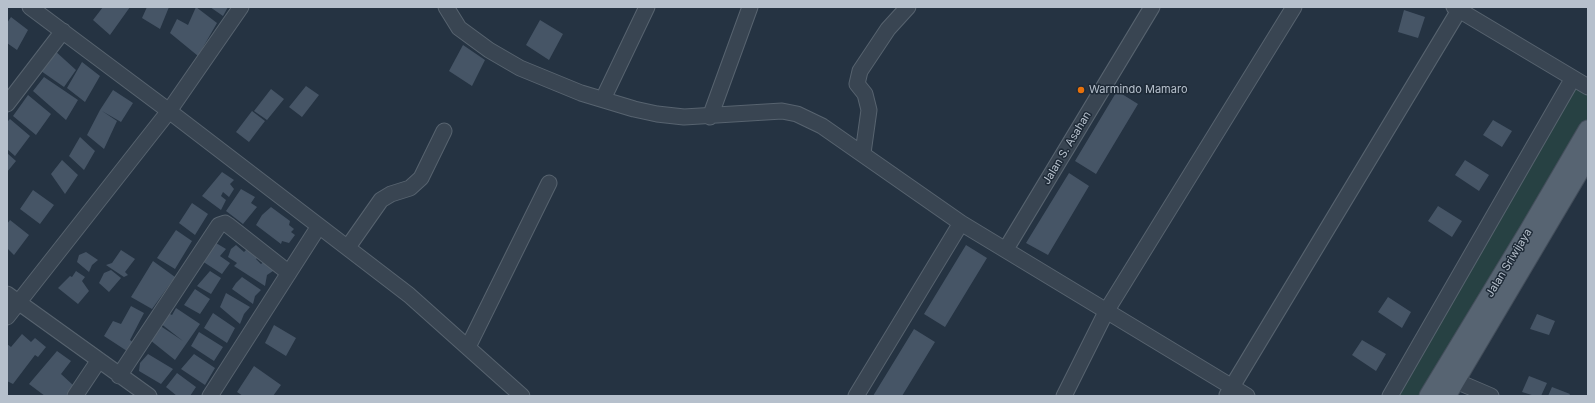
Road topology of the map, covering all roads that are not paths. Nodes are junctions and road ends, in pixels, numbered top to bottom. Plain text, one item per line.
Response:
1 (30, 7) edge
2 (241, 7) edge
3 (446, 7) edge
4 (647, 7) edge
5 (750, 7) edge
6 (908, 7) edge
7 (1152, 7) edge
8 (1294, 7) edge
9 (1458, 8) edge
10 (63, 31) junction
11 (1573, 78) junction
12 (1588, 87) edge
13 (603, 100) junction
14 (7, 104) edge
15 (169, 111) junction
16 (710, 117) junction
17 (1588, 130) edge
18 (444, 131) dead end
19 (863, 154) junction
20 (1588, 156) edge
21 (549, 183) dead end
22 (961, 223) junction
23 (319, 226) junction
24 (1535, 235) junction
25 (348, 246) junction
26 (1006, 249) junction
27 (289, 273) junction
28 (13, 298) edge
29 (1107, 310) junction
30 (7, 317) edge
31 (468, 347) junction
32 (99, 360) junction
33 (119, 376) junction
34 (1451, 388) edge
35 (1229, 391) edge
36 (75, 396) edge
37 (149, 396) edge
38 (210, 396) edge
39 (522, 396) edge
40 (856, 396) edge
41 (1064, 396) edge
42 (1247, 396) edge
43 (1390, 396) edge
44 (1429, 396) edge
45 (1491, 396) edge

1 - 10 street
2 - 15 street
3 - 13 street
4 - 13 street
5 - 16 street
6 - 19 street
7 - 26 street, Jalan S. Asahan
8 - 29 street
9 - 11 street
9 - 35 street
10 - 14 street
10 - 15 street
11 - 12 street
11 - 43 street
13 - 16 street
15 - 23 street
15 - 28 street
16 - 19 street
17 - 24 main road, Jalan Sriwijaya
18 - 25 street
19 - 22 street
20 - 24 main road, Jalan Sriwijaya
21 - 31 street
22 - 26 street
22 - 40 street
23 - 25 street
23 - 27 street
24 - 34 main road, Jalan Sriwijaya
24 - 44 main road, Jalan Sriwijaya
25 - 31 street
26 - 29 street
27 - 33 street
27 - 38 street
28 - 30 street
28 - 32 street
29 - 35 street
29 - 41 street
31 - 39 street
32 - 33 street
32 - 36 street
33 - 37 street
34 - 45 street
35 - 42 street

